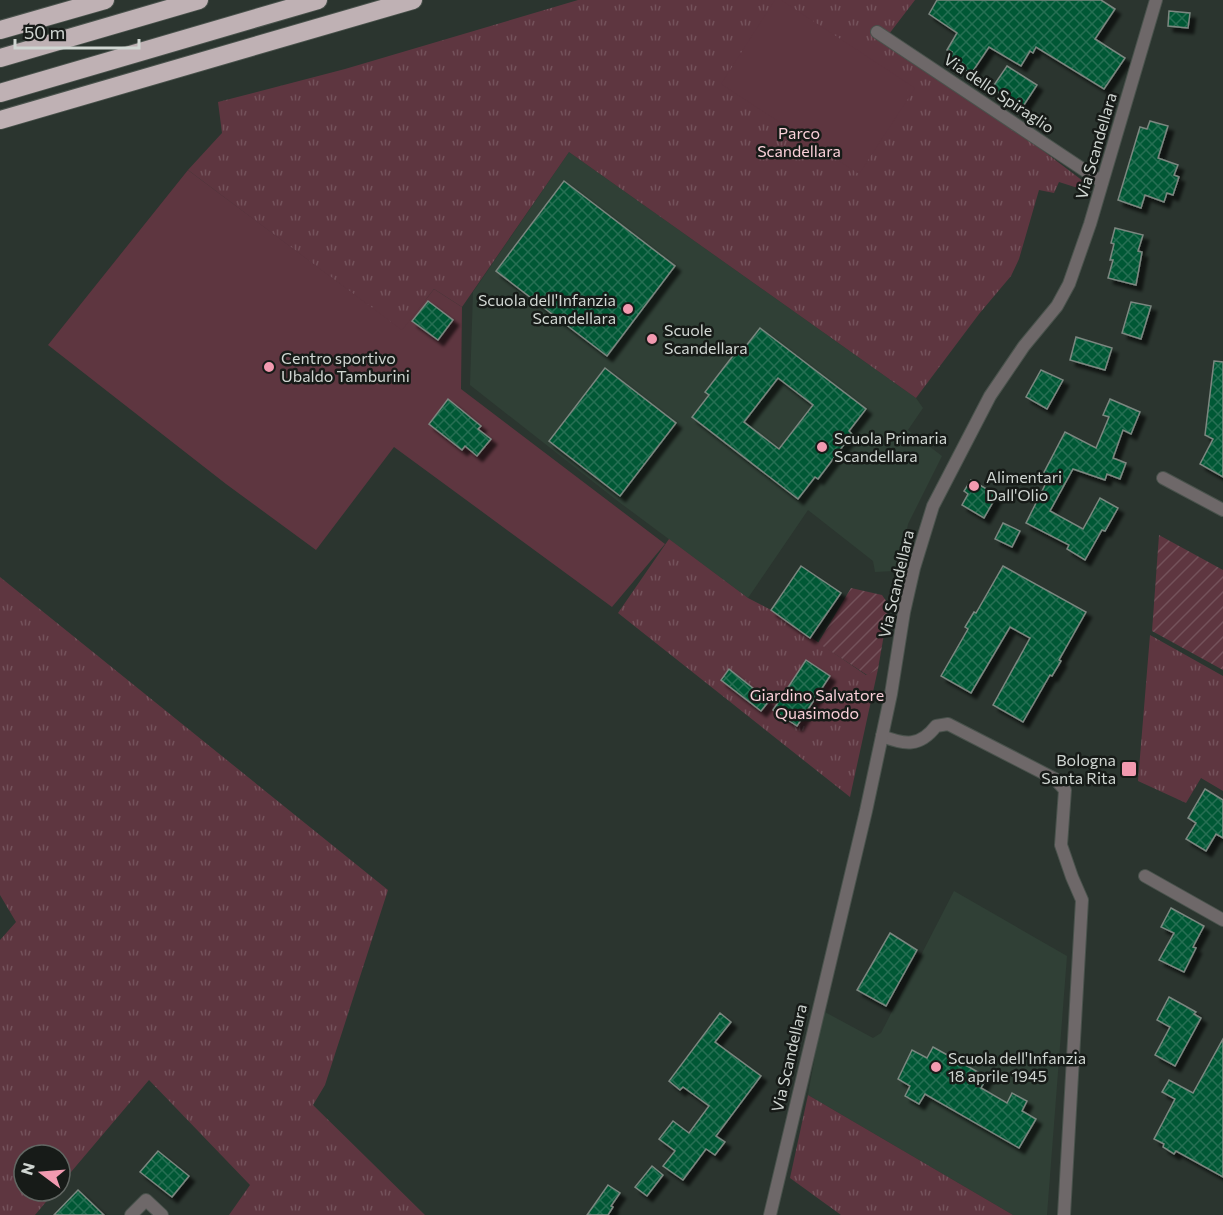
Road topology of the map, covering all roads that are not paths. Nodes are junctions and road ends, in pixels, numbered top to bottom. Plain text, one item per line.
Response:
1 (105, 0) edge
2 (199, 0) edge
3 (318, 0) edge
4 (413, 0) edge
5 (1156, 0) edge
6 (0, 30) edge
7 (877, 32) dead end
8 (0, 58) edge
9 (0, 93) edge
10 (0, 120) edge
11 (1102, 182) junction
12 (1163, 478) dead end
13 (1223, 510) edge
14 (882, 736) junction
15 (1145, 876) dead end
16 (1223, 920) edge
17 (131, 1215) edge
18 (162, 1215) edge
19 (770, 1215) edge
20 (1064, 1215) edge

1 - 6 highway
2 - 8 highway
3 - 9 highway
4 - 10 highway
5 - 11 street, Via Scandellara
7 - 11 street, Via dello Spiraglio
11 - 14 street, Via Scandellara
12 - 13 street
14 - 19 street, Via Scandellara
14 - 20 street
15 - 16 street
17 - 18 street

